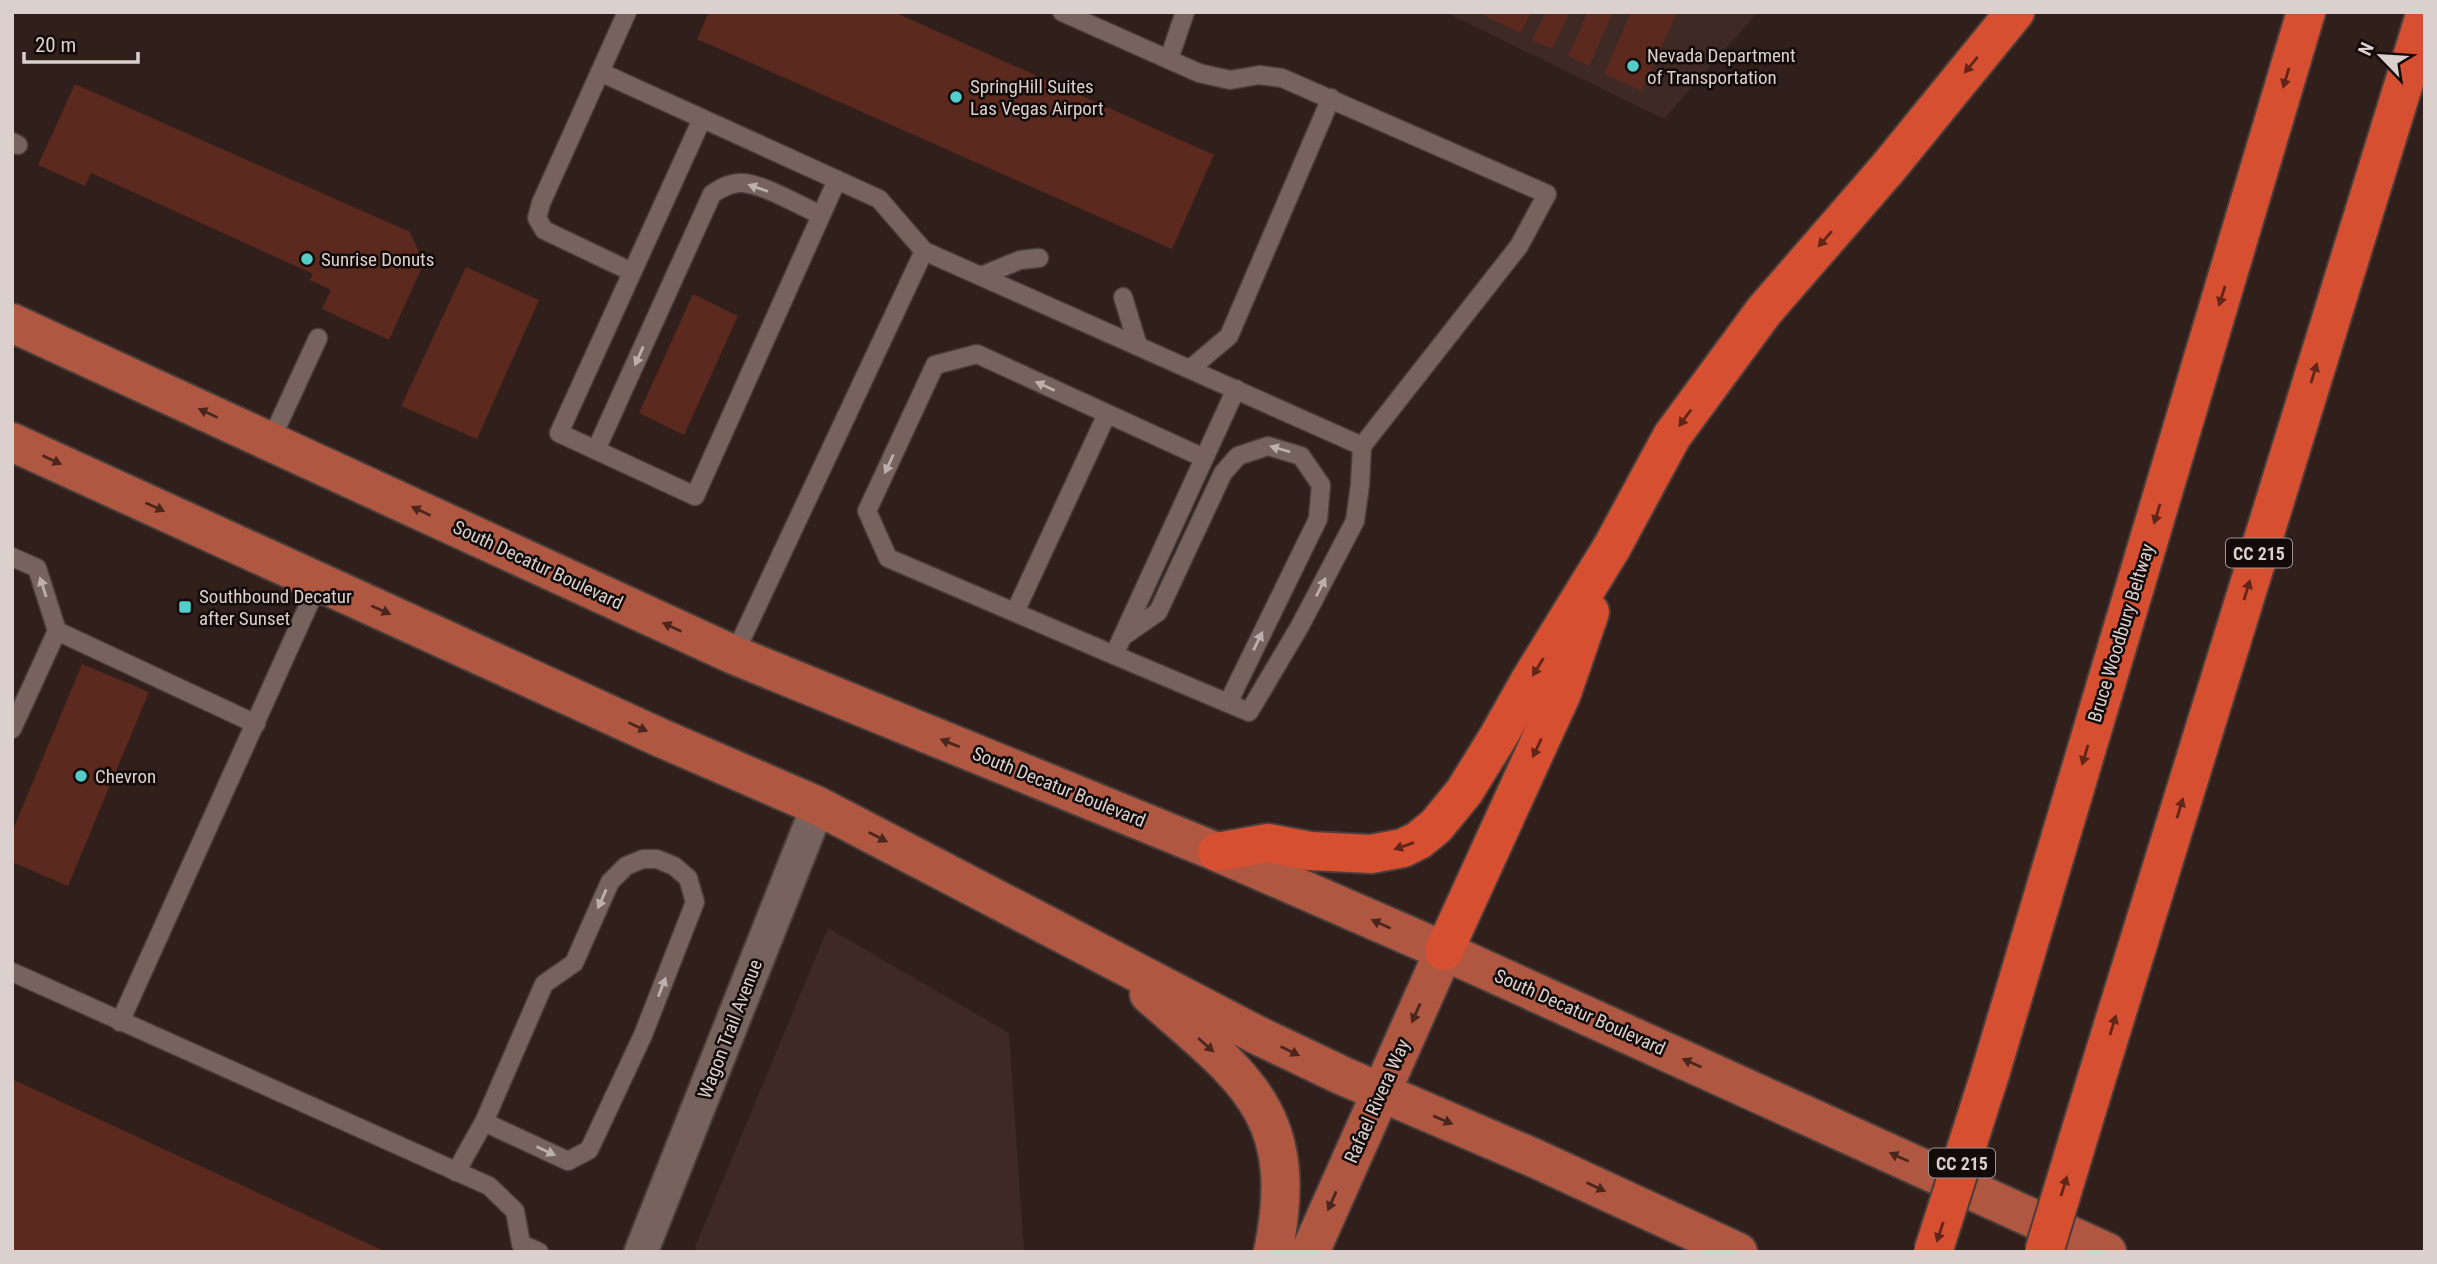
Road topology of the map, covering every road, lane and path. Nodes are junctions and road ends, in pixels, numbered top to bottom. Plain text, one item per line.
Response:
1 (627, 12) edge
2 (1062, 12) edge
3 (1185, 12) edge
4 (2015, 12) edge
5 (2306, 12) edge
6 (2425, 15) edge
7 (1169, 59) junction
8 (600, 72) junction
9 (1331, 98) junction
10 (702, 119) junction
11 (836, 180) junction
12 (821, 215) junction
13 (924, 251) junction
14 (1039, 258) dead end
15 (632, 272) junction
16 (981, 276) junction
17 (1123, 297) dead end
18 (12, 323) edge
19 (318, 338) dead end
20 (1138, 346) junction
21 (1190, 369) junction
22 (1236, 389) junction
23 (1107, 414) junction
24 (12, 442) edge
25 (270, 442) junction
26 (1362, 446) junction
27 (596, 450) junction
28 (1204, 458) junction
29 (1612, 547) junction
30 (12, 557) edge
31 (319, 582) junction
32 (1015, 612) junction
33 (57, 631) junction
34 (1122, 637) junction
35 (1114, 654) junction
36 (734, 655) junction
37 (1228, 703) junction
38 (256, 724) junction
39 (12, 729) edge
40 (818, 806) junction
41 (1217, 852) junction
42 (1100, 951) junction
43 (1444, 951) junction
44 (12, 972) edge
45 (120, 1022) junction
46 (1380, 1094) junction
47 (484, 1122) junction
48 (456, 1172) junction
49 (519, 1248) edge
50 (540, 1252) edge
51 (641, 1252) edge
52 (1273, 1252) edge
53 (1310, 1252) edge
54 (1738, 1252) edge
55 (1933, 1252) edge
56 (2044, 1252) edge
57 (2107, 1252) edge

1 - 8 lane
2 - 7 lane
3 - 7 lane
4 -> 29 highway
5 -> 55 highway, Bruce Woodbury Beltway / CC 215, bridge
56 -> 6 highway, CC 215, bridge
7 - 9 lane
8 - 10 lane
8 - 15 lane
9 - 21 lane
9 - 26 lane
10 - 11 lane
10 - 15 lane
11 - 12 lane
11 - 13 lane
12 -> 27 lane
12 - 27 lane
13 - 16 lane
13 - 36 lane
14 - 16 lane
15 - 27 lane
16 - 20 lane
17 - 20 lane
25 -> 18 main road, South Decatur Boulevard
19 - 25 lane
20 - 21 lane
21 - 22 lane
22 - 26 lane
22 - 28 lane
23 - 28 lane
23 - 32 lane
23 -> 32 lane
24 -> 31 main road
36 -> 25 main road, South Decatur Boulevard
37 -> 26 lane
28 - 34 lane
29 -> 41 highway
29 -> 43 highway
33 -> 30 lane
31 - 38 lane
31 -> 40 main road
32 - 35 lane
33 - 38 lane
33 - 39 lane
34 - 35 lane
37 -> 34 lane
35 - 37 lane
41 -> 36 main road, South Decatur Boulevard
38 - 45 lane
40 -> 42 main road
40 - 51 street, Wagon Trail Avenue
43 -> 41 main road, South Decatur Boulevard
42 -> 46 main road
42 -> 52 main road
43 -> 46 main road, Rafael Rivera Way
57 -> 43 main road, South Decatur Boulevard
44 - 45 lane
45 - 48 lane
46 -> 53 main road, Rafael Rivera Way
46 -> 54 main road
47 -> 47 lane
47 - 48 lane
48 - 49 lane
49 - 50 lane

